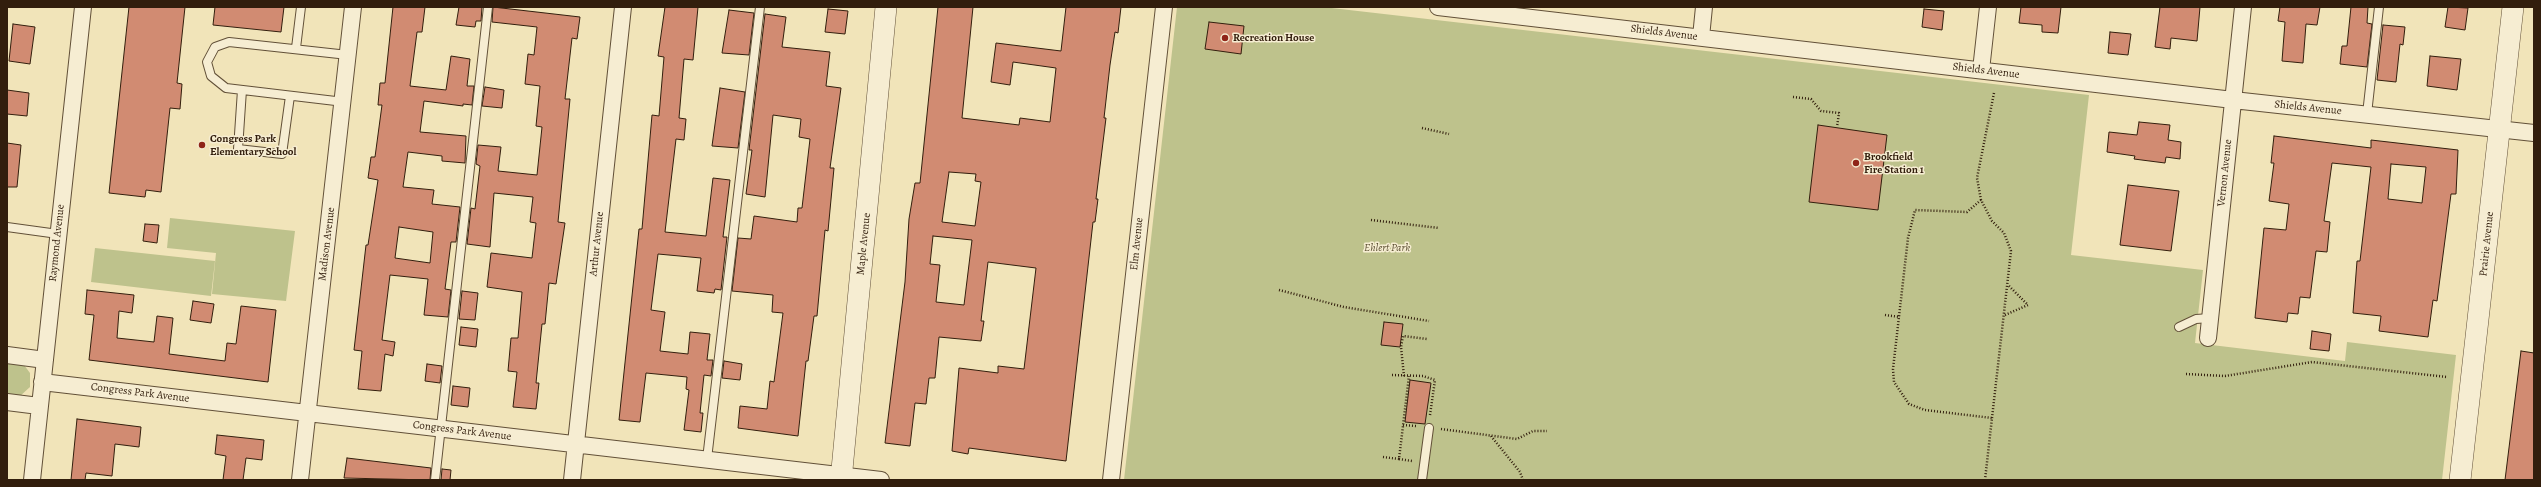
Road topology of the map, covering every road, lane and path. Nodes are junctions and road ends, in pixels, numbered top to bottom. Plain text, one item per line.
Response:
1 (83, 7) edge
2 (301, 7) edge
3 (353, 7) edge
4 (488, 7) edge
5 (622, 7) edge
6 (760, 7) edge
7 (886, 7) edge
8 (1164, 7) edge
9 (1438, 7) edge
10 (1704, 7) edge
11 (1988, 7) edge
12 (2243, 7) edge
13 (2379, 7) edge
14 (2513, 7) edge
15 (1486, 10) edge
16 (1701, 37) junction
17 (296, 48) junction
18 (348, 55) junction
19 (1981, 70) junction
20 (242, 90) junction
21 (1994, 93) dead end
22 (290, 96) junction
23 (1793, 97) dead end
24 (2233, 100) junction
25 (344, 102) junction
26 (2367, 114) junction
27 (1837, 127) dead end
28 (1422, 128) dead end
29 (2500, 129) junction
30 (2534, 132) edge
31 (1449, 134) dead end
32 (1981, 200) junction
33 (1371, 220) dead end
34 (7, 227) edge
35 (1439, 228) dead end
36 (58, 234) junction
37 (2009, 285) junction
38 (1279, 290) dead end
39 (1885, 315) dead end
40 (2005, 315) junction
41 (1900, 317) junction
42 (2210, 318) junction
43 (1429, 321) dead end
44 (2179, 327) dead end
45 (1427, 338) dead end
46 (2208, 338) dead end
47 (7, 355) edge
48 (45, 360) junction
49 (2186, 374) dead end
50 (1392, 375) dead end
51 (1404, 376) junction
52 (1409, 376) junction
53 (2447, 377) dead end
54 (42, 382) junction
55 (7, 402) edge
56 (40, 406) junction
57 (308, 413) junction
58 (1992, 418) junction
59 (1429, 428) junction
60 (441, 429) junction
61 (1547, 431) dead end
62 (1491, 435) junction
63 (576, 444) junction
64 (1383, 457) dead end
65 (706, 459) junction
66 (841, 478) edge
67 (32, 480) edge
68 (300, 480) edge
69 (435, 480) edge
70 (572, 480) edge
71 (881, 480) edge
72 (1111, 480) edge
73 (1422, 480) edge
74 (1523, 480) edge
75 (1985, 480) edge
76 (2460, 480) edge

1 - 36 street, Raymond Avenue
2 - 17 lane
3 - 18 street, Madison Avenue
4 - 60 lane
5 - 63 street, Arthur Avenue
6 - 65 lane
7 - 66 street, Maple Avenue
8 - 72 street, Elm Avenue
9 - 15 street, Shields Avenue
10 - 16 street
11 - 19 street
12 - 24 street, Vernon Avenue
13 - 26 lane
14 - 29 street, Prairie Avenue
15 - 16 street, Shields Avenue
16 - 19 street, Shields Avenue
17 - 18 lane
17 - 20 lane
18 - 25 street, Madison Avenue
19 - 24 street, Shields Avenue
20 - 22 lane
20 - 22 lane
21 - 32 path
22 - 25 lane
23 - 27 path
24 - 26 street, Shields Avenue
24 - 42 street, Vernon Avenue
25 - 57 street, Madison Avenue
26 - 29 street, Shields Avenue
28 - 31 path
29 - 30 street, Shields Avenue
29 - 76 street, Prairie Avenue
32 - 37 path
32 - 41 path
33 - 35 path
34 - 36 lane
36 - 48 street, Raymond Avenue
37 - 40 path
37 - 40 path
38 - 43 path
39 - 41 path
40 - 58 path
41 - 58 path
42 - 44 lane
42 - 46 street, Vernon Avenue
45 - 51 path
47 - 48 street
48 - 54 street, Raymond Avenue
49 - 53 path
50 - 51 path
51 - 52 path
52 - 59 path
52 - 64 path
54 - 56 street, Raymond Avenue
54 - 57 street, Congress Park Avenue
55 - 56 street
56 - 67 street, Raymond Avenue
57 - 60 street, Congress Park Avenue
57 - 68 street, Madison Avenue
58 - 75 path
59 - 62 path
59 - 73 lane
60 - 63 street, Congress Park Avenue
60 - 69 lane
61 - 62 path
62 - 74 path
63 - 65 street, Congress Park Avenue
63 - 70 street, Arthur Avenue
65 - 66 street, Congress Park Avenue
66 - 71 street, Congress Park Avenue

